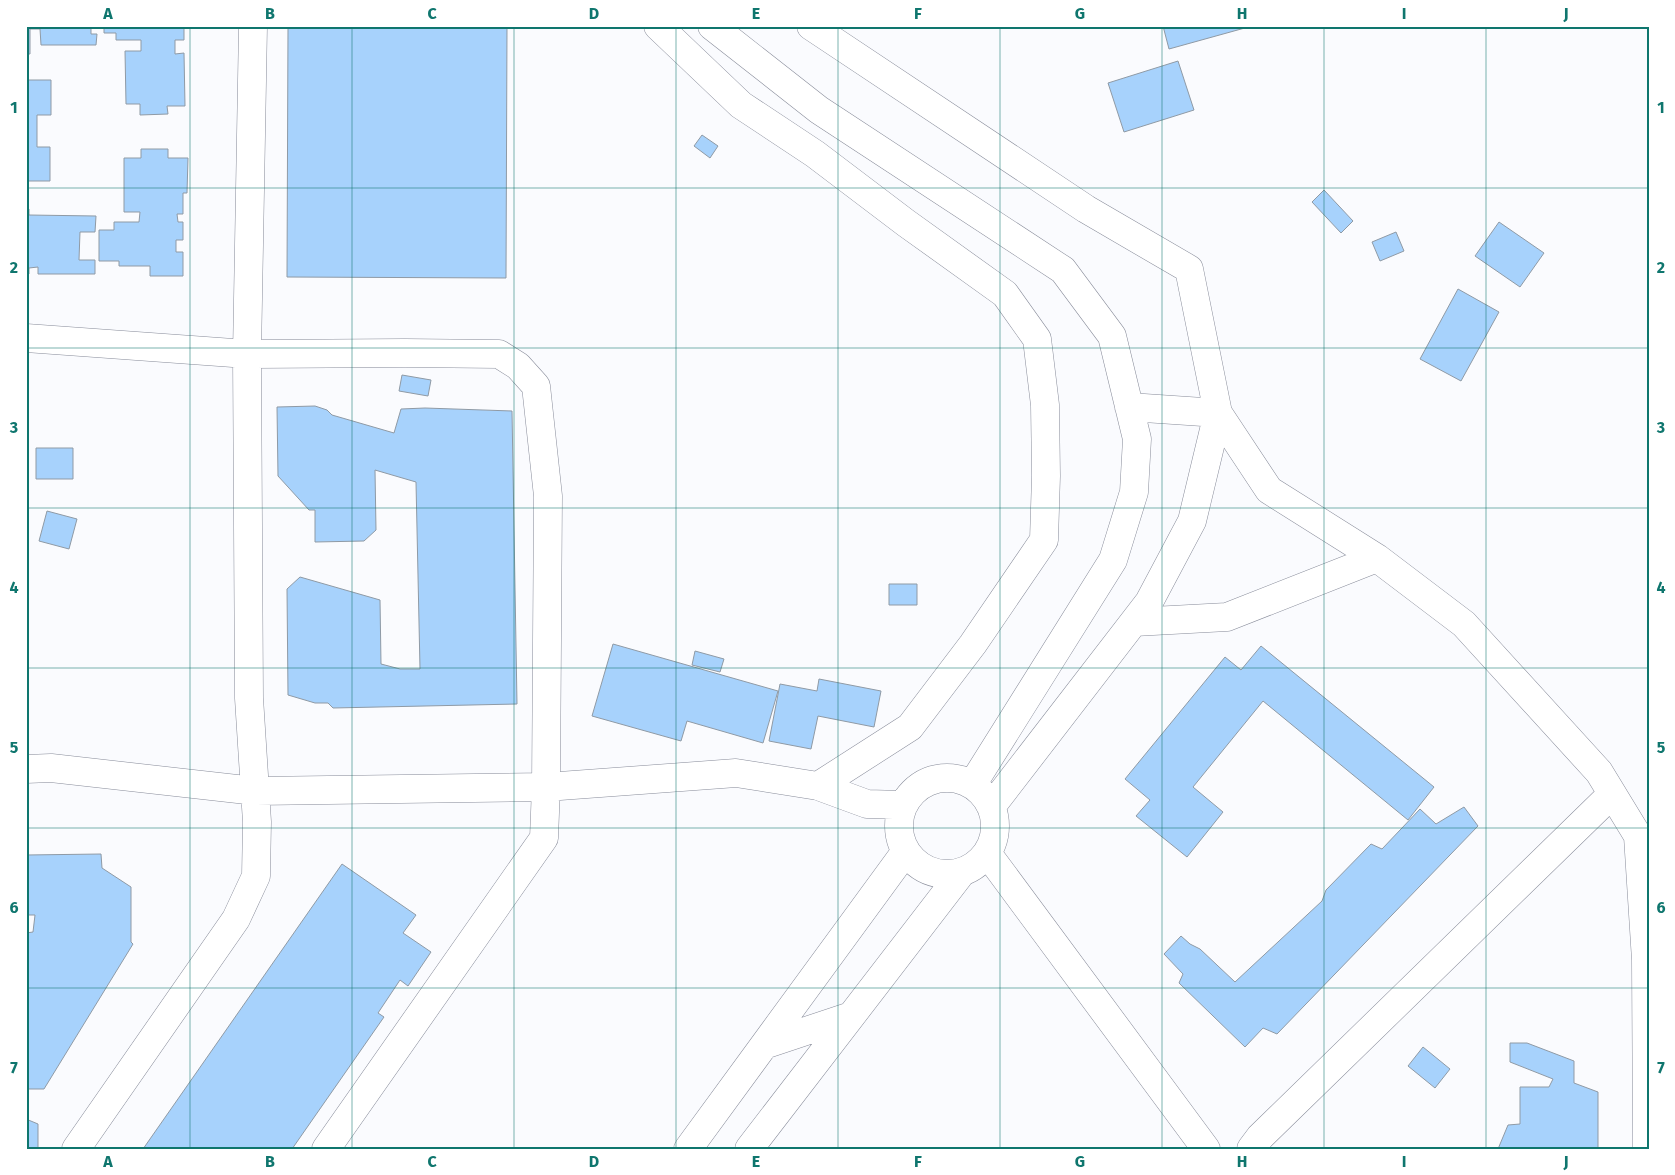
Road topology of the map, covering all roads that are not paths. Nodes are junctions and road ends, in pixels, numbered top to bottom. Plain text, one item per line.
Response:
1 (253, 26) edge
2 (658, 26) edge
3 (712, 26) edge
4 (811, 26) edge
5 (26, 338) edge
6 (247, 354) junction
7 (1129, 406) junction
8 (1218, 413) junction
9 (1377, 558) junction
10 (1134, 622) junction
11 (26, 769) edge
12 (972, 785) junction
13 (818, 786) junction
14 (546, 787) junction
15 (256, 791) junction
16 (1612, 794) junction
17 (903, 805) junction
18 (991, 807) junction
19 (906, 852) junction
20 (987, 853) junction
21 (962, 872) junction
22 (851, 1016) junction
23 (764, 1045) junction
24 (76, 1149) edge
25 (326, 1149) edge
26 (688, 1149) edge
27 (749, 1149) edge
28 (1206, 1149) edge
29 (1251, 1149) edge
30 (1647, 1149) edge

1 - 6 street
2 - 13 street
3 - 7 street
4 - 8 street
5 - 6 street
6 - 14 street
6 - 15 street
7 - 8 street
7 - 12 street
8 - 9 street
8 - 10 street
9 - 10 street
9 - 16 street
10 - 18 street
11 - 15 street
12 - 17 street
12 - 18 street
13 - 14 street
13 - 17 street
14 - 15 street
14 - 25 street
15 - 24 street
16 - 29 street
16 - 30 street
17 - 19 street
18 - 20 street
19 - 21 street
19 - 23 street
20 - 21 street
20 - 28 street
21 - 22 street
22 - 23 street
22 - 27 street
23 - 26 street

